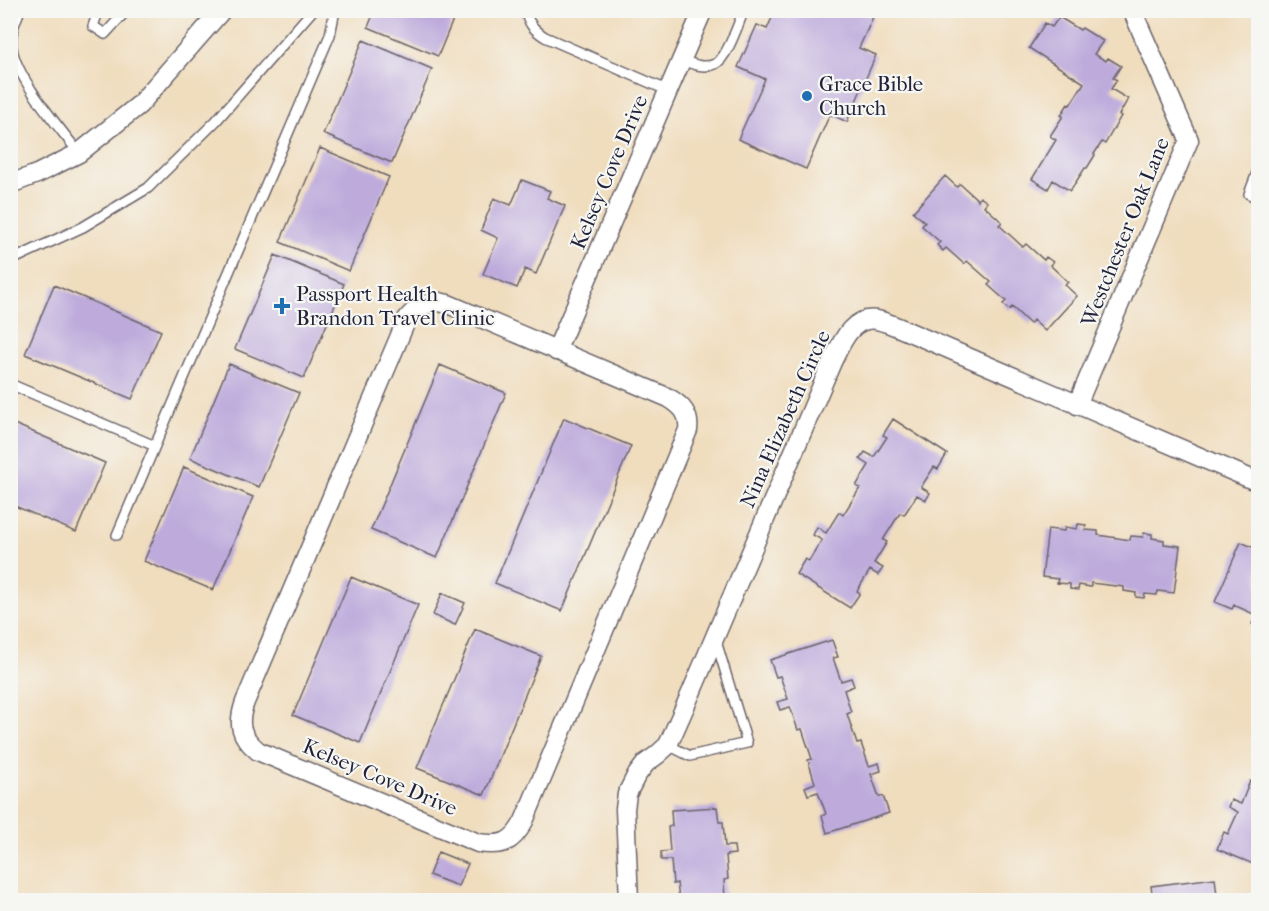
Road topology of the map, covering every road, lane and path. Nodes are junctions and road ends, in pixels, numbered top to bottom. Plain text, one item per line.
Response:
1 (99, 10) edge
2 (127, 10) edge
3 (222, 10) edge
4 (313, 10) edge
5 (335, 10) edge
6 (525, 10) edge
7 (703, 10) edge
8 (744, 10) edge
9 (1132, 10) edge
10 (17, 12) edge
11 (682, 60) junction
12 (669, 91) junction
13 (79, 153) junction
14 (1258, 170) edge
15 (10, 184) edge
16 (1258, 198) edge
17 (10, 259) edge
18 (556, 351) junction
19 (10, 384) edge
20 (1077, 405) junction
21 (155, 446) junction
22 (1258, 482) edge
23 (117, 535) dead end
24 (715, 638) junction
25 (668, 745) junction
26 (629, 900) edge

1 - 2 lane
3 - 13 street
4 - 17 lane
5 - 21 lane
6 - 12 lane
7 - 11 street, Kelsey Cove Drive
8 - 11 lane
9 - 20 street, Westchester Oak Lane
10 - 13 lane
11 - 12 street, Kelsey Cove Drive
12 - 18 street, Kelsey Cove Drive
13 - 15 street
14 - 16 lane
18 - 18 street, Kelsey Cove Drive
19 - 21 lane
20 - 22 street, Nina Elizabeth Circle
20 - 24 street, Nina Elizabeth Circle
21 - 23 lane
24 - 25 street, Nina Elizabeth Circle
24 - 25 lane
25 - 26 street, Nina Elizabeth Circle

